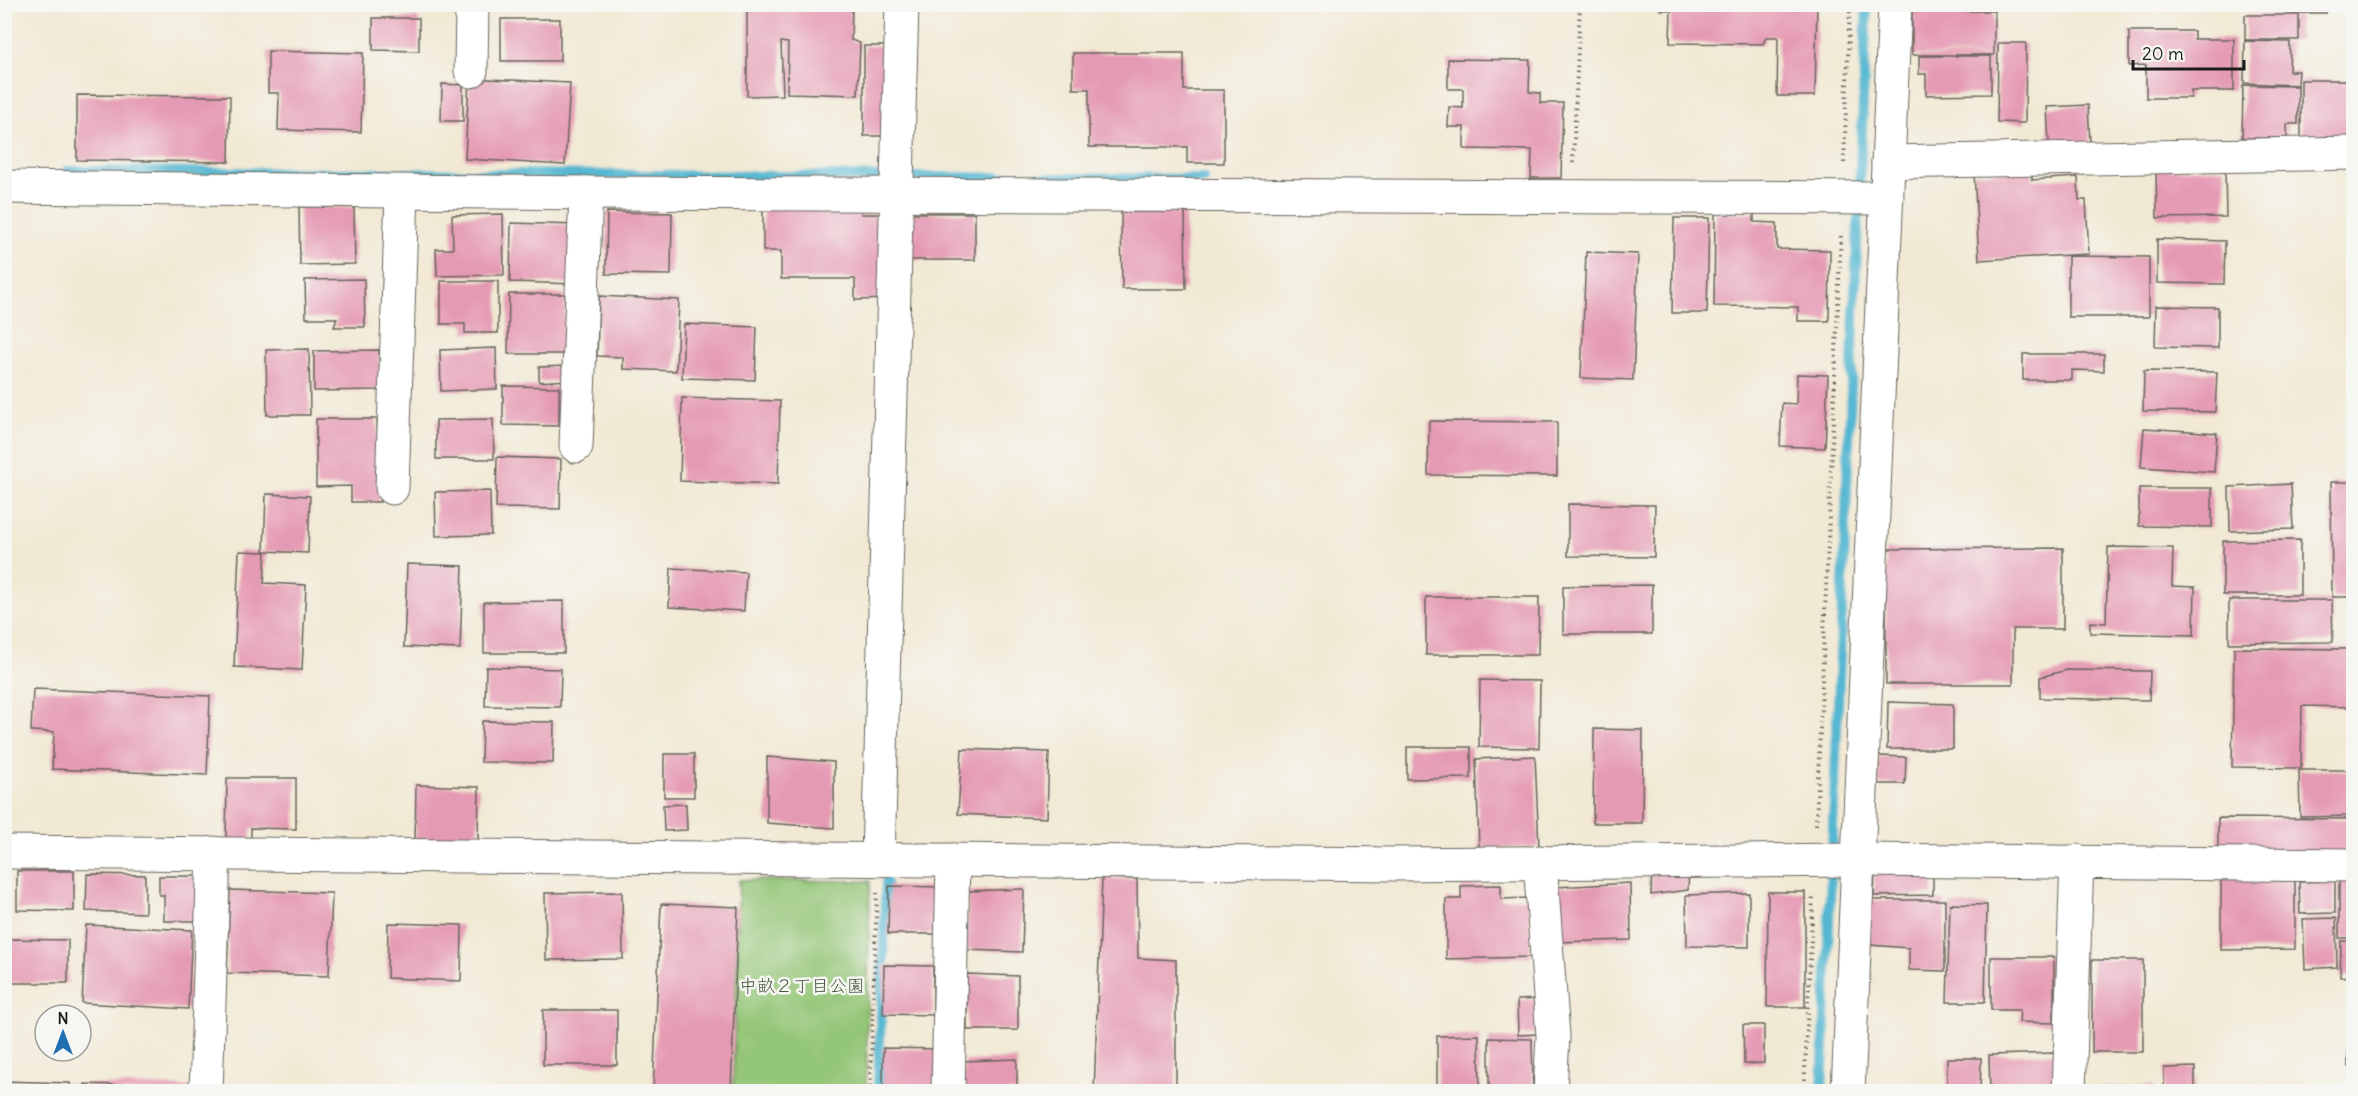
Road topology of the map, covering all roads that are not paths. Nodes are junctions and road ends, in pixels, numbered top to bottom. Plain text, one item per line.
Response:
1 (472, 4) edge
2 (902, 4) edge
3 (1895, 4) edge
4 (471, 70) dead end
5 (2354, 153) edge
6 (1888, 162) junction
7 (896, 183) junction
8 (4, 187) edge
9 (402, 192) junction
10 (586, 193) junction
11 (1883, 198) junction
12 (576, 446) dead end
13 (392, 488) dead end
14 (4, 852) edge
15 (214, 853) junction
16 (878, 860) junction
17 (953, 860) junction
18 (1836, 860) junction
19 (2077, 861) junction
20 (1540, 862) junction
21 (2354, 866) edge
22 (206, 1092) edge
23 (948, 1092) edge
24 (1550, 1092) edge
25 (1848, 1092) edge
26 (2069, 1092) edge

1 - 4 street
2 - 7 street
3 - 6 street
5 - 6 street
6 - 11 street
7 - 10 street
7 - 11 street
7 - 16 street
8 - 9 street
9 - 10 street
9 - 13 street
10 - 12 street
11 - 18 street
14 - 15 street
15 - 16 street
15 - 22 street
16 - 17 street
17 - 20 street
17 - 23 street
18 - 19 street
18 - 20 street
18 - 25 street
19 - 21 street
19 - 26 street
20 - 24 street

